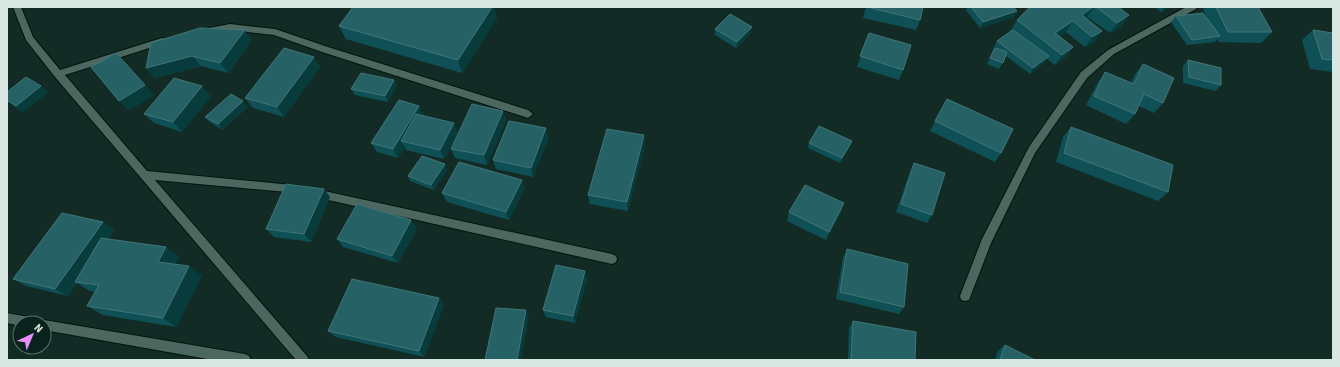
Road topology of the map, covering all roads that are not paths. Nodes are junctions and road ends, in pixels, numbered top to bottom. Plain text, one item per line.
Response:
1 (17, 7) edge
2 (1193, 7) edge
3 (198, 34) edge
4 (175, 38) edge
5 (58, 74) junction
6 (528, 114) dead end
7 (144, 175) junction
8 (612, 259) dead end
9 (965, 296) dead end
10 (52, 326) edge
11 (245, 360) edge
12 (303, 360) edge

1 - 5 street
2 - 9 street
3 - 6 street
4 - 5 street
5 - 7 street
7 - 8 street
7 - 12 street
10 - 11 street

